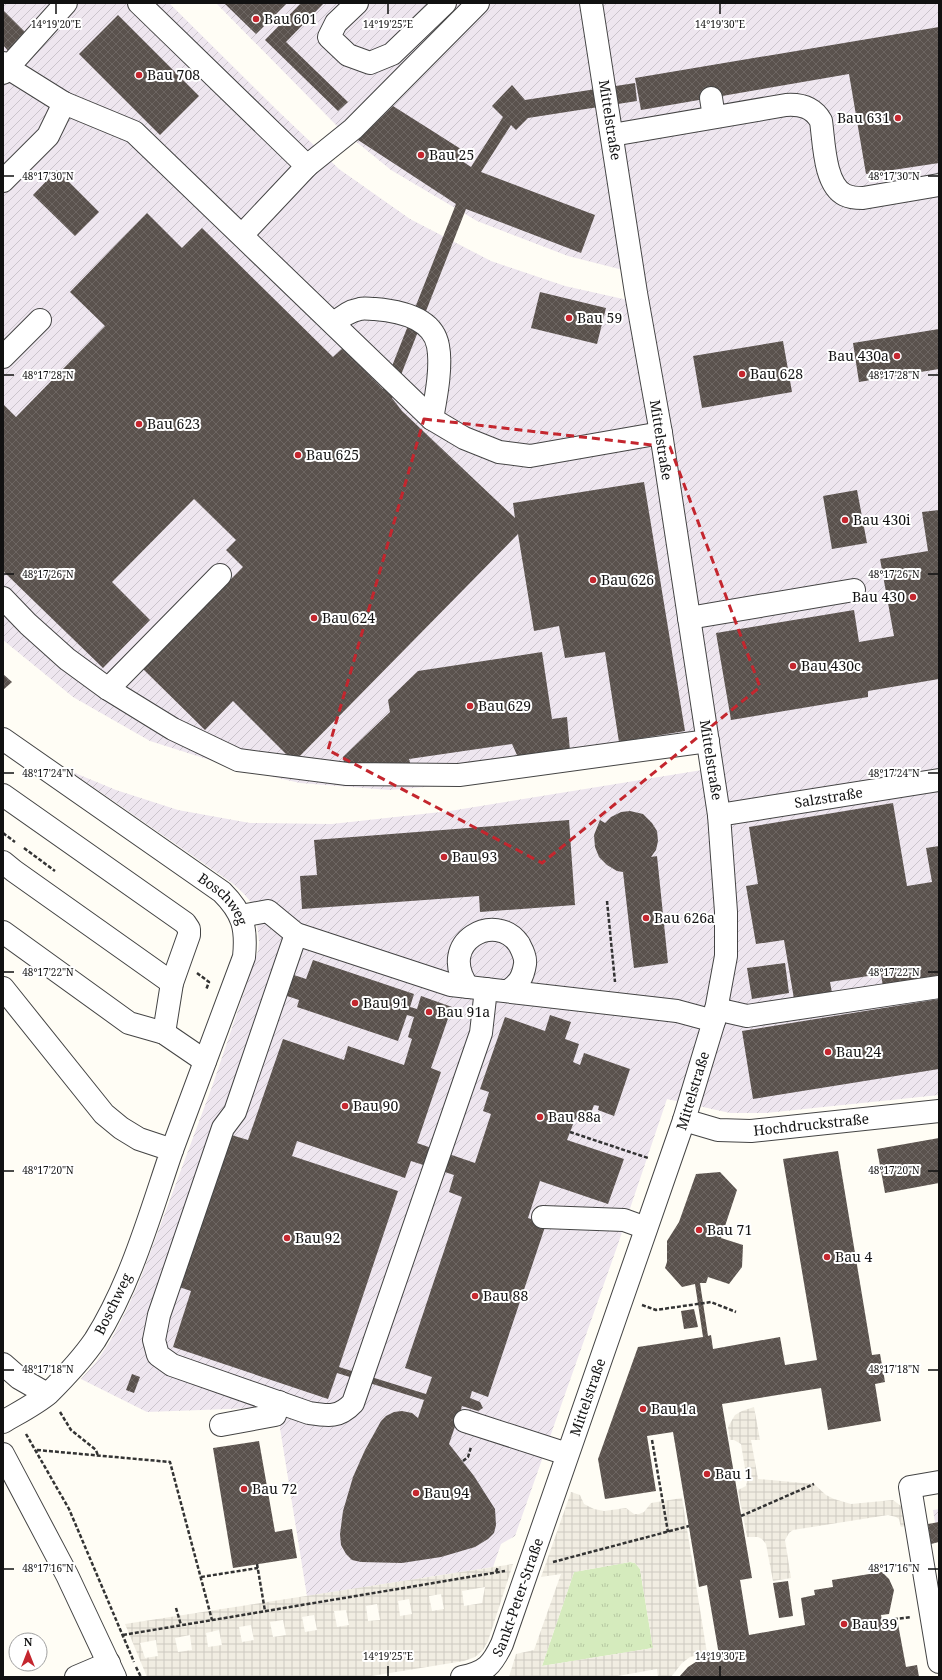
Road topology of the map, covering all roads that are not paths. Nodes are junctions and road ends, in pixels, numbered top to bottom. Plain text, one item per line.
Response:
1 (66, 3) edge
2 (139, 3) edge
3 (357, 3) edge
4 (445, 3) edge
5 (478, 3) edge
6 (591, 3) edge
7 (5, 68) edge
8 (64, 103) junction
9 (612, 135) junction
10 (307, 166) junction
11 (3, 181) edge
12 (939, 185) edge
13 (242, 235) junction
14 (40, 320) dead end
15 (334, 324) junction
16 (3, 356) edge
17 (432, 419) junction
18 (661, 433) junction
19 (220, 575) dead end
20 (854, 590) dead end
21 (3, 598) edge
22 (689, 618) junction
23 (108, 689) junction
24 (3, 739) edge
25 (708, 741) junction
26 (939, 780) edge
27 (3, 795) edge
28 (719, 815) junction
29 (3, 862) edge
30 (241, 916) junction
31 (3, 932) edge
32 (296, 934) junction
33 (172, 983) junction
34 (939, 986) edge
35 (3, 988) edge
36 (477, 988) junction
37 (508, 991) junction
38 (715, 1015) junction
39 (164, 1033) junction
40 (205, 1061) junction
41 (939, 1111) edge
42 (684, 1120) junction
43 (172, 1150) junction
44 (543, 1218) dead end
45 (646, 1228) junction
46 (3, 1364) edge
47 (52, 1399) junction
48 (279, 1402) junction
49 (9, 1419) edge
50 (465, 1421) dead end
51 (221, 1425) dead end
52 (3, 1454) edge
53 (567, 1454) junction
54 (939, 1482) edge
55 (552, 1498) joint
56 (939, 1662) edge
57 (112, 1670) edge
58 (76, 1677) edge
59 (462, 1677) edge

1 - 7 street
2 - 10 street
3 - 4 street
5 - 10 street
6 - 9 street, Mittelstraße
7 - 8 street
8 - 11 street
8 - 13 street
9 - 12 street
9 - 18 street, Mittelstraße
10 - 13 street
13 - 15 street
14 - 16 street
15 - 17 street
15 - 17 street
17 - 18 street
18 - 22 street, Mittelstraße
19 - 23 street
20 - 22 street
21 - 23 street
22 - 25 street, Mittelstraße
23 - 25 street
24 - 30 street, Boschweg
25 - 28 street, Mittelstraße
26 - 28 street, Salzstraße
27 - 33 street
28 - 38 street, Mittelstraße
29 - 33 street
30 - 32 street
30 - 40 street, Boschweg
31 - 39 street
32 - 36 street
32 - 48 street
33 - 39 street
34 - 38 street
35 - 43 street
36 - 37 street
36 - 37 street
36 - 48 street
37 - 38 street
38 - 42 street, Mittelstraße
39 - 40 street
40 - 43 street, Boschweg
41 - 42 street, Hochdruckstraße
42 - 45 street, Mittelstraße
43 - 47 street, Boschweg
44 - 45 street
45 - 53 street, Mittelstraße
46 - 47 street
47 - 49 street, Boschweg
48 - 51 street
50 - 53 street
52 - 57 street
53 - 55 street, Mittelstraße
54 - 56 street
55 - 59 street, Sankt-Peter-Straße
57 - 58 street

